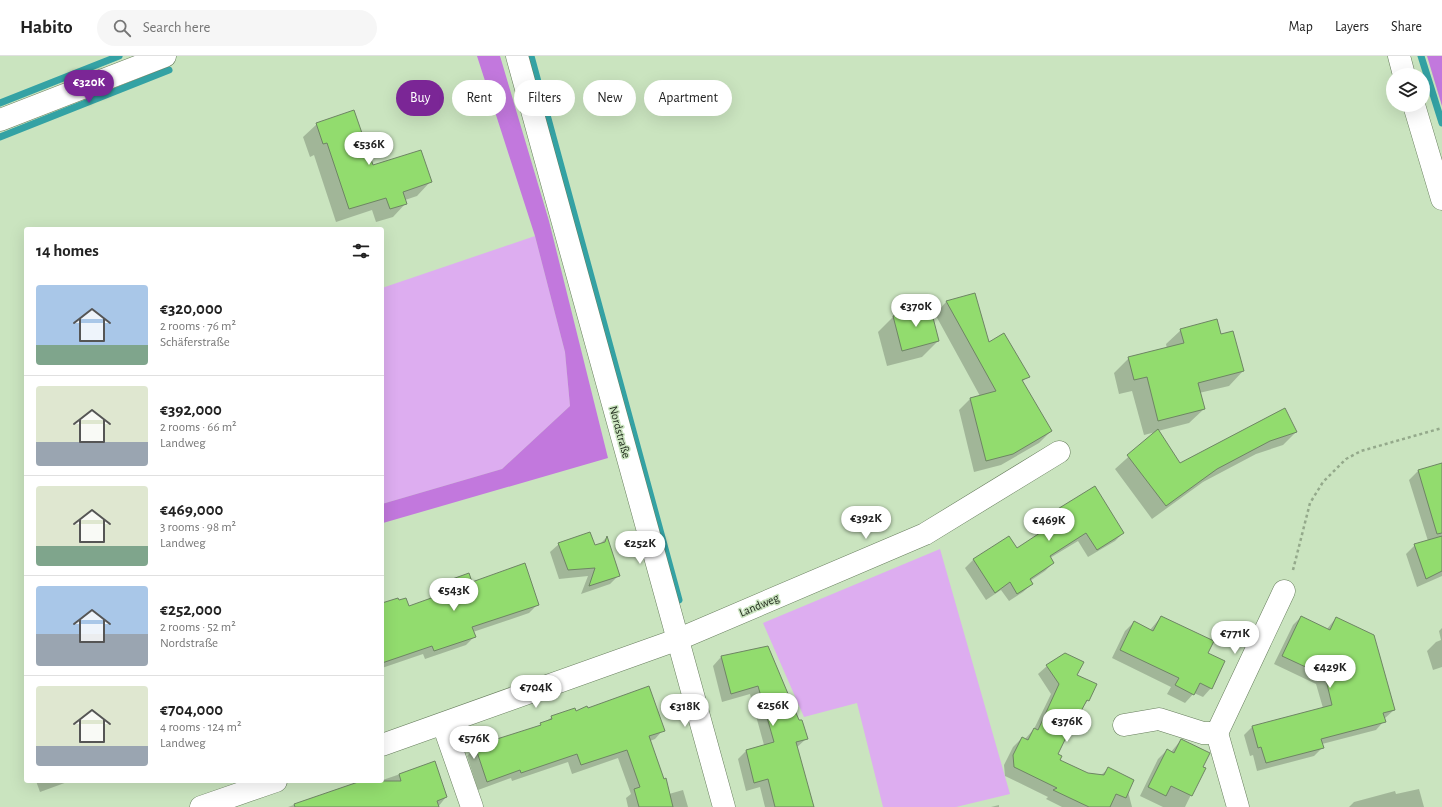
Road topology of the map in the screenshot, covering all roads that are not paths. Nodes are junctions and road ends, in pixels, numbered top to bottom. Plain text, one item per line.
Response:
1 (165, 56) edge
2 (517, 56) edge
3 (1399, 56) edge
4 (1402, 68) edge
5 (1416, 112) edge
6 (0, 120) edge
7 (1442, 200) edge
8 (1059, 452) dead end
9 (1284, 591) road end
10 (679, 639) junction
11 (443, 724) junction
12 (1124, 725) dead end
13 (1217, 733) junction
14 (384, 744) edge
15 (270, 783) edge
16 (201, 807) edge
17 (472, 807) edge
18 (724, 807) edge
19 (1238, 807) edge

1 - 6 street
2 - 10 street, Nordstraße
3 - 4 street
5 - 7 street
8 - 10 street, Landweg
9 - 13 street
10 - 11 street, Landweg
10 - 18 street, Nordstraße
11 - 14 street, Landweg
11 - 17 street
12 - 13 street
13 - 19 street
15 - 16 street

